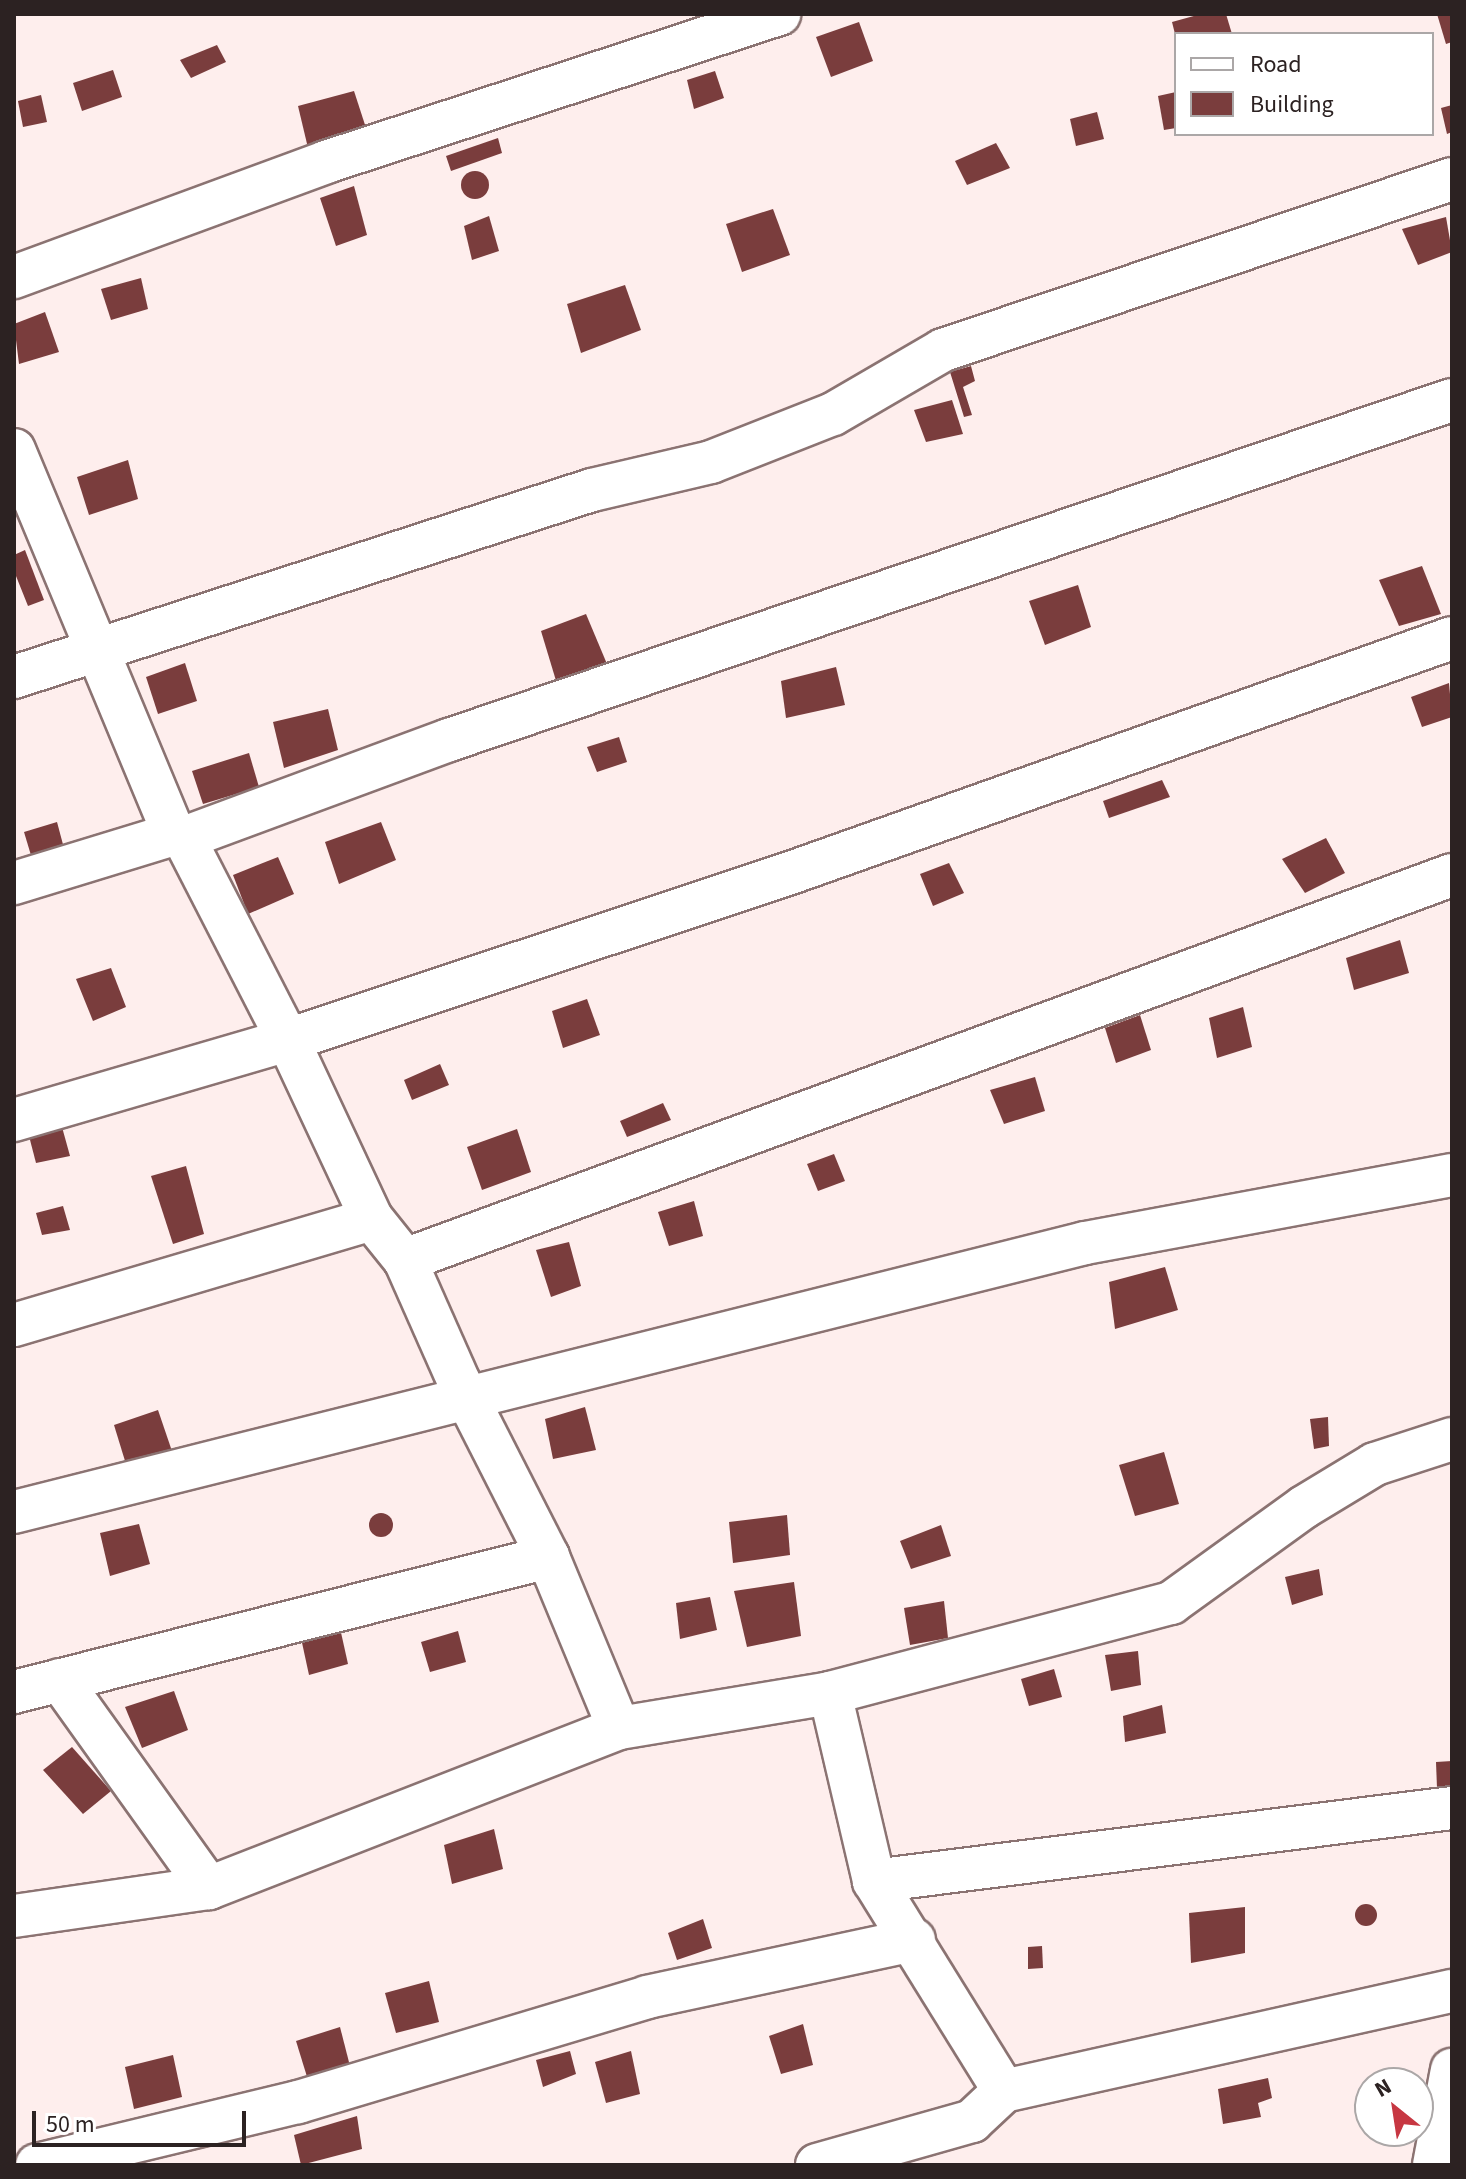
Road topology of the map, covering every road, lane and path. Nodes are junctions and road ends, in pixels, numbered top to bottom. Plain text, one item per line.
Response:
1 (779, 14) edge
2 (1452, 179) edge
3 (14, 277) edge
4 (1452, 400) edge
5 (14, 450) edge
6 (1452, 638) edge
7 (95, 648) junction
8 (14, 677) edge
9 (179, 836) junction
10 (1452, 875) edge
11 (14, 883) edge
12 (288, 1040) junction
13 (14, 1120) edge
14 (1452, 1175) edge
15 (372, 1219) junction
16 (405, 1260) junction
17 (14, 1325) edge
18 (468, 1398) junction
19 (1452, 1439) edge
20 (14, 1512) edge
21 (548, 1557) junction
22 (60, 1680) junction
23 (14, 1692) edge
24 (830, 1693) junction
25 (619, 1728) junction
26 (1452, 1808) edge
27 (874, 1881) junction
28 (209, 1888) junction
29 (14, 1916) edge
30 (914, 1940) junction
31 (1452, 1991) edge
32 (1452, 2070) edge
33 (1004, 2091) junction
34 (37, 2165) edge
35 (817, 2165) edge
36 (1434, 2165) edge

1 - 3 street
2 - 7 street
4 - 9 street
5 - 7 street
6 - 12 street
7 - 8 street
7 - 9 street
9 - 11 street
9 - 12 street
10 - 16 street
12 - 13 street
12 - 15 street
14 - 18 street
15 - 16 street
15 - 17 street
16 - 18 street
18 - 20 street
18 - 21 street
19 - 24 street
21 - 22 street
21 - 25 street
22 - 23 street
22 - 28 street
24 - 25 street
24 - 27 street
25 - 28 street
26 - 27 street
27 - 30 street
28 - 29 street
30 - 33 street
30 - 34 street
31 - 33 street
32 - 36 street
33 - 35 street

